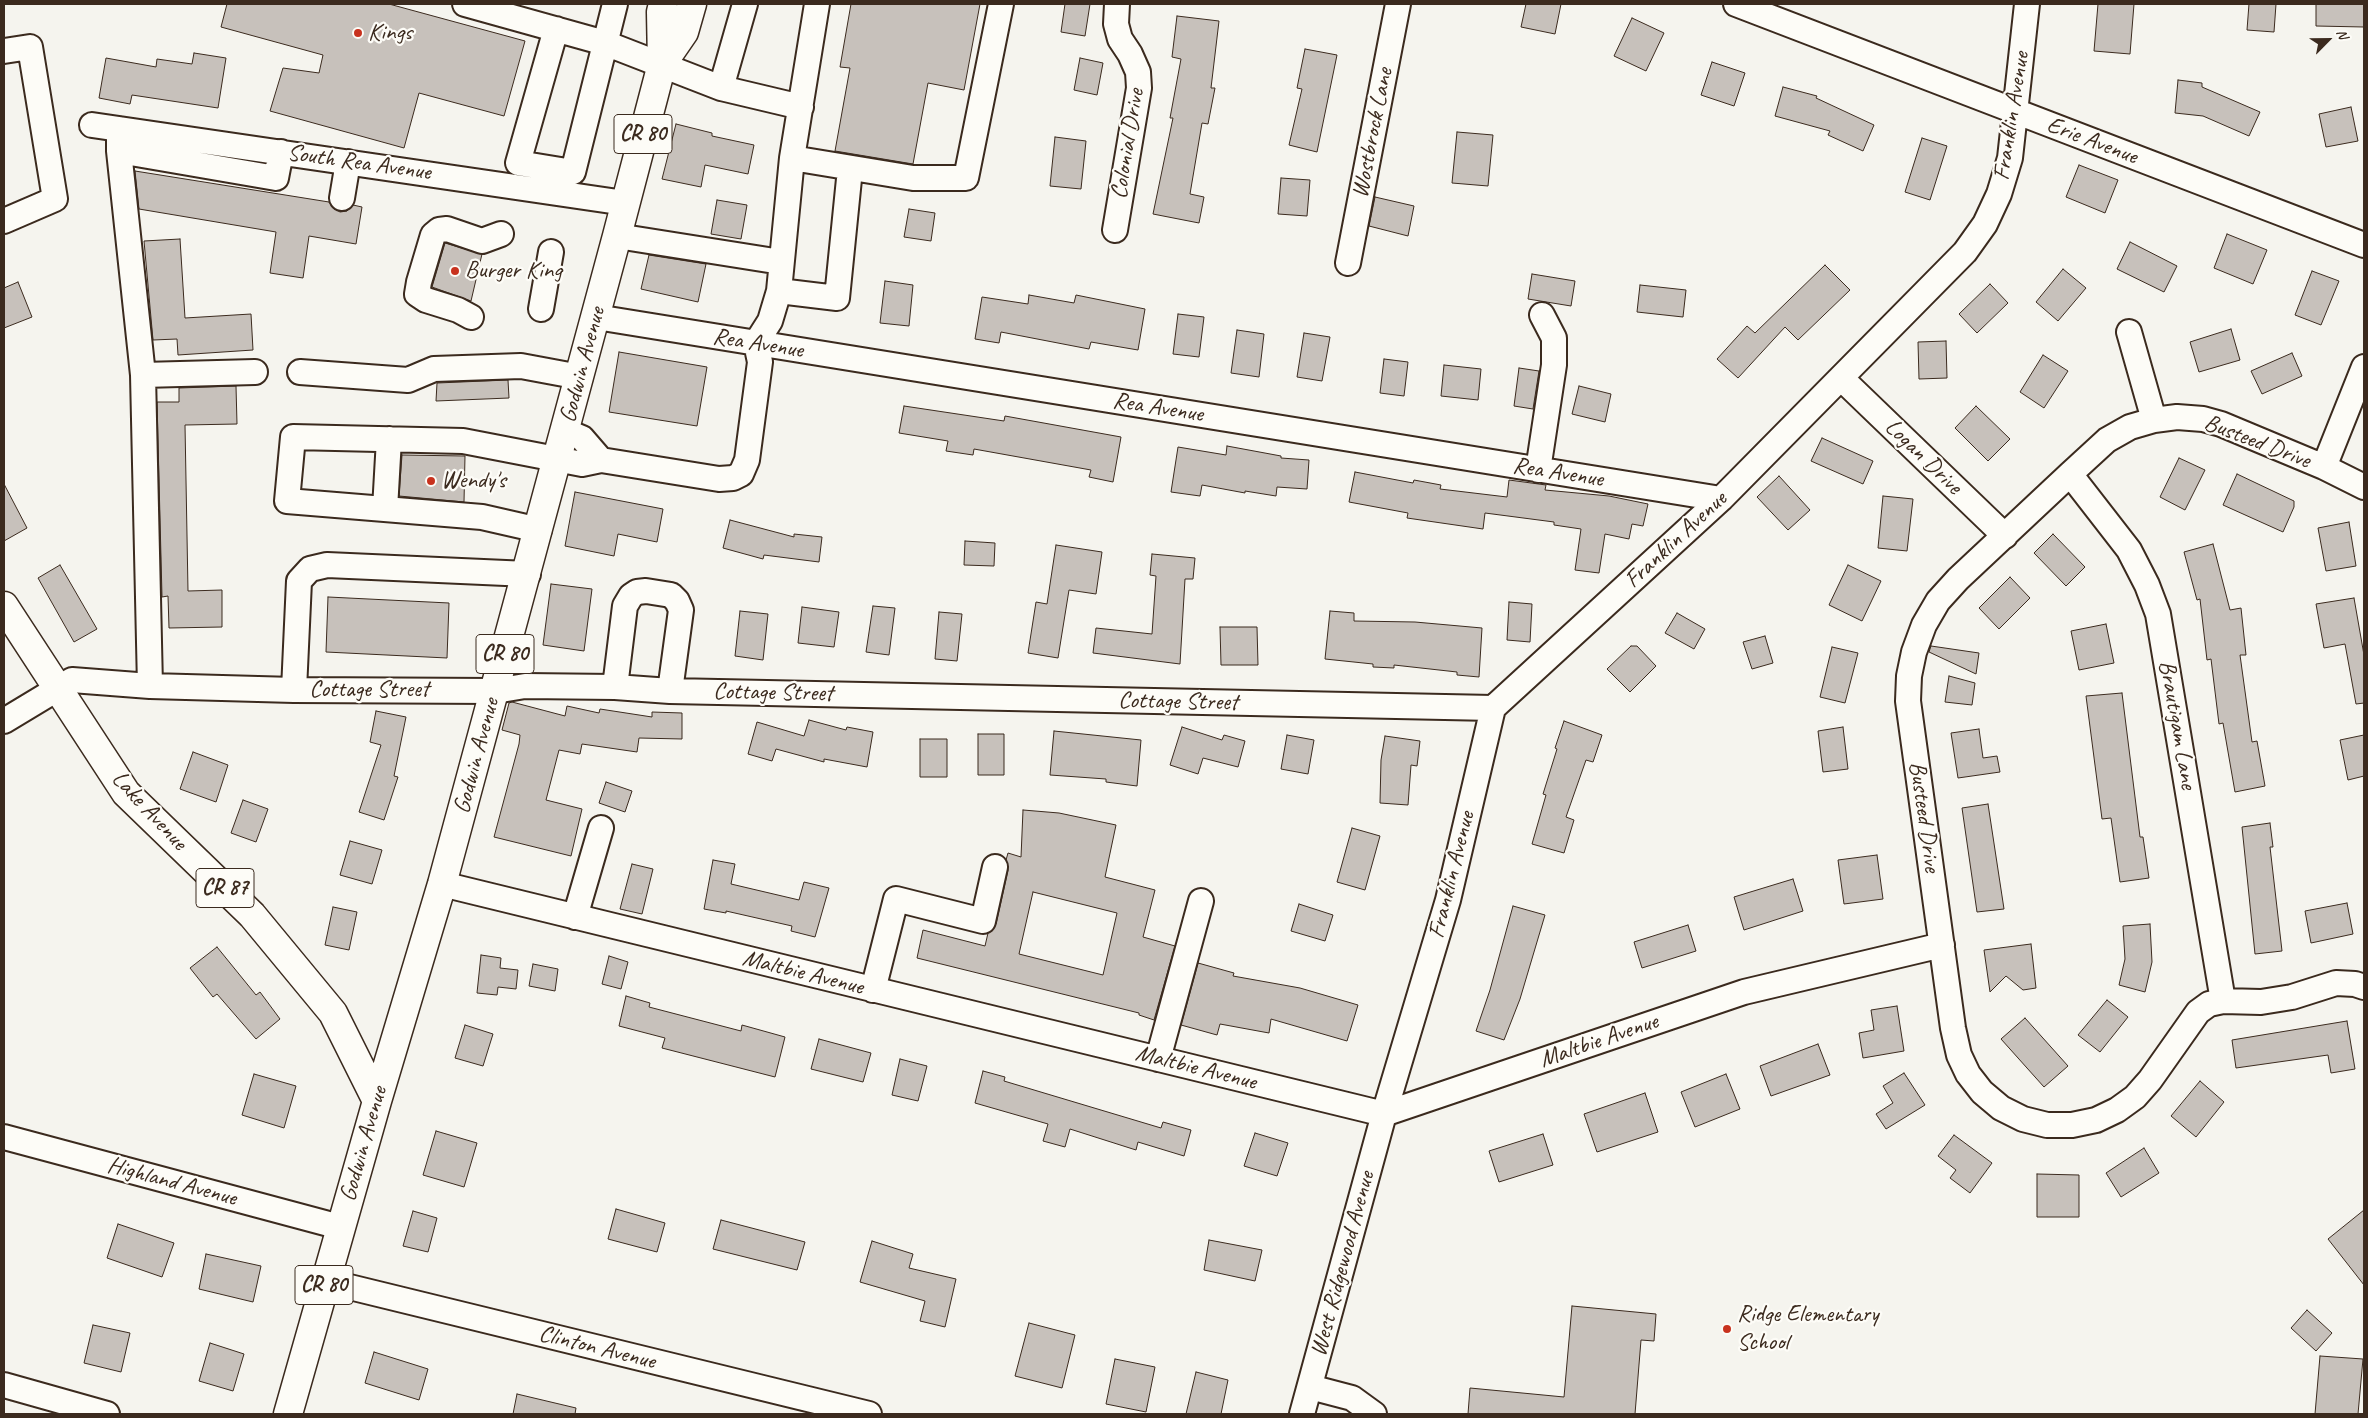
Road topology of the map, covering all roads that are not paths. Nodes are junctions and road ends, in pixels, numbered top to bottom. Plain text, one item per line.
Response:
1 (465, 4) edge
2 (615, 4) edge
3 (663, 4) edge
4 (692, 4) edge
5 (745, 4) edge
6 (817, 4) edge
7 (1001, 4) edge
8 (1117, 4) edge
9 (1398, 4) edge
10 (1736, 4) edge
11 (2027, 4) edge
12 (556, 30) junction
13 (606, 43) junction
14 (4, 51) edge
15 (662, 64) junction
16 (722, 88) junction
17 (801, 107) junction
18 (2016, 112) junction
19 (92, 125) dead end
20 (119, 140) junction
21 (792, 158) junction
22 (348, 162) junction
23 (553, 169) junction
24 (850, 169) junction
25 (544, 192) junction
26 (342, 198) dead end
27 (625, 204) junction
28 (4, 221) edge
29 (1114, 230) dead end
30 (501, 234) dead end
31 (617, 236) junction
32 (2364, 245) edge
33 (551, 252) dead end
34 (781, 262) junction
35 (1348, 263) dead end
36 (779, 291) junction
37 (540, 309) dead end
38 (1542, 315) dead end
39 (471, 317) dead end
40 (596, 317) junction
41 (2130, 332) dead end
42 (756, 344) junction
43 (2364, 367) edge
44 (255, 372) dead end
45 (300, 372) dead end
46 (143, 375) junction
47 (580, 376) junction
48 (1841, 378) junction
49 (2154, 420) junction
50 (565, 431) junction
51 (389, 439) junction
52 (558, 460) junction
53 (601, 460) junction
54 (2324, 467) junction
55 (1538, 470) junction
56 (2070, 474) junction
57 (2364, 487) edge
58 (1721, 499) junction
59 (385, 509) junction
60 (539, 530) junction
61 (2005, 536) junction
62 (528, 574) junction
63 (4, 606) edge
64 (150, 686) junction
65 (615, 687) junction
66 (56, 688) junction
67 (294, 690) junction
68 (670, 690) junction
69 (495, 691) junction
70 (1493, 708) junction
71 (4, 721) edge
72 (601, 828) dead end
73 (995, 867) dead end
74 (442, 884) junction
75 (1201, 901) dead end
76 (575, 917) junction
77 (1942, 945) junction
78 (2364, 987) edge
79 (873, 990) junction
80 (2223, 1001) junction
81 (1158, 1059) junction
82 (377, 1101) junction
83 (1384, 1114) junction
84 (4, 1137) edge
85 (340, 1227) junction
86 (324, 1281) junction
87 (4, 1385) edge
88 (1310, 1387) junction
89 (107, 1414) edge
90 (288, 1414) edge
91 (869, 1414) edge
92 (1302, 1414) edge
93 (1374, 1414) edge

1 - 12 street
2 - 13 street
3 - 15 main road, Godwin Avenue / CR 80
4 - 15 main road, Godwin Avenue / CR 80
5 - 16 street
6 - 17 street
7 - 24 street
8 - 29 street, Colonial Drive
9 - 35 street, Wostbrock Lane
10 - 18 street, Erie Avenue
11 - 18 street, Franklin Avenue
12 - 13 street
12 - 23 street
13 - 15 street
13 - 23 street
14 - 28 street
15 - 16 street
15 - 27 main road, Godwin Avenue / CR 80
16 - 17 street
17 - 21 street
18 - 32 street, Erie Avenue
18 - 48 street, Franklin Avenue
19 - 20 street, South Rea Avenue
20 - 22 street, South Rea Avenue
20 - 46 street
21 - 24 street
21 - 34 street
22 - 25 street, South Rea Avenue
22 - 26 street
23 - 25 street
24 - 36 street
25 - 27 street, South Rea Avenue
27 - 31 main road, Godwin Avenue / CR 80
30 - 39 street
31 - 34 street
31 - 40 main road, Godwin Avenue / CR 80
33 - 37 street
34 - 36 street
36 - 42 street
38 - 55 street
40 - 42 street, Rea Avenue
40 - 47 main road, Godwin Avenue / CR 80
41 - 49 street
42 - 53 street
42 - 55 street, Rea Avenue
43 - 54 street
44 - 46 street
45 - 47 street
46 - 64 street
47 - 50 main road, Godwin Avenue / CR 80
48 - 58 street, Franklin Avenue
48 - 61 street, Logan Drive
49 - 54 street, Busteed Drive
49 - 56 street, Busteed Drive
50 - 52 main road, Godwin Avenue / CR 80
50 - 53 street
51 - 52 street
51 - 59 street
51 - 59 street
52 - 53 street
52 - 60 main road, Godwin Avenue / CR 80
54 - 57 street, Busteed Drive
55 - 58 street, Rea Avenue
56 - 61 street, Busteed Drive
56 - 80 street, Brautigam Lane
58 - 70 street, Franklin Avenue
59 - 60 street
60 - 62 main road, Godwin Avenue / CR 80
61 - 77 street, Busteed Drive
62 - 67 street
62 - 69 main road, Godwin Avenue / CR 80
63 - 66 main road, Lake Avenue / CR 87
64 - 66 street, Cottage Street
64 - 67 street, Cottage Street
65 - 68 street, Cottage Street
65 - 68 street
65 - 69 street, Cottage Street
66 - 71 street, Cottage Street
66 - 82 main road, Lake Avenue / CR 87
67 - 69 street, Cottage Street
68 - 70 street, Cottage Street
69 - 74 main road, Godwin Avenue / CR 80
70 - 83 street, Franklin Avenue
72 - 76 street
73 - 79 street
74 - 76 street, Maltbie Avenue
74 - 82 main road, Godwin Avenue / CR 80
75 - 81 street
76 - 79 street, Maltbie Avenue
77 - 80 street, Busteed Drive
77 - 83 street, Maltbie Avenue
78 - 80 street, Busteed Drive
79 - 81 street, Maltbie Avenue
81 - 83 street, Maltbie Avenue
82 - 85 main road, Godwin Avenue / CR 80
83 - 88 street, West Ridgewood Avenue
84 - 85 street, Highland Avenue
85 - 86 main road, Godwin Avenue / CR 80
86 - 90 main road, Godwin Avenue / CR 80
86 - 91 street, Clinton Avenue
87 - 89 street
88 - 92 street, West Ridgewood Avenue
88 - 93 street

